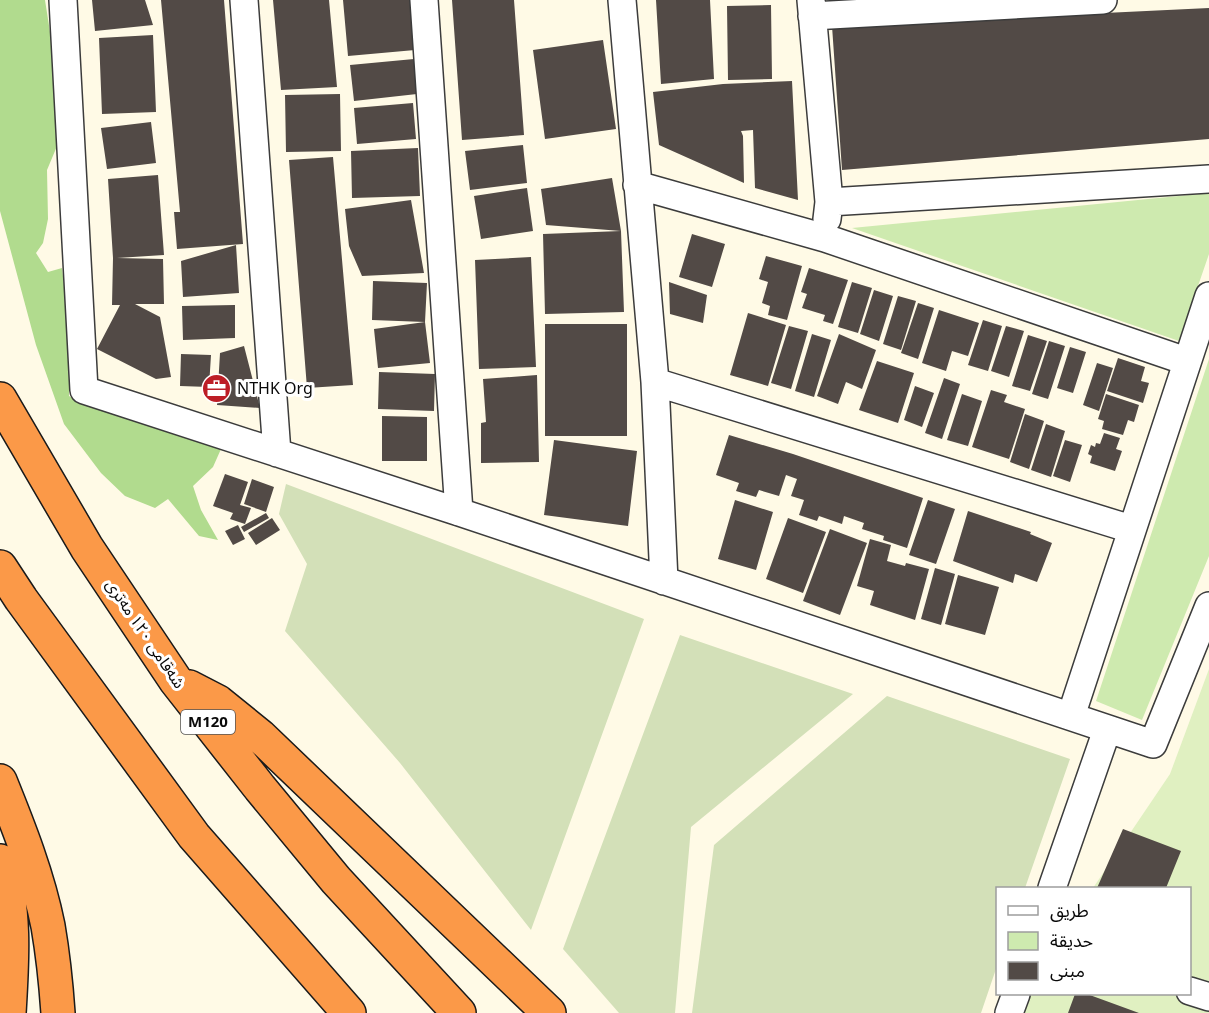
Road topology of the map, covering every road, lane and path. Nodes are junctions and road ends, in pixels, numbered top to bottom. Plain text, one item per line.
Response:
1 (63, 0) edge
2 (244, 0) edge
3 (424, 0) edge
4 (622, 0) edge
5 (1102, 0) edge
6 (812, 8) edge
7 (1209, 179) edge
8 (637, 184) junction
9 (829, 202) junction
10 (825, 238) junction
11 (1209, 296) edge
12 (1186, 361) junction
13 (655, 382) junction
14 (0, 399) edge
15 (277, 453) junction
16 (459, 512) junction
17 (1131, 529) junction
18 (0, 567) edge
19 (664, 581) junction
20 (1209, 606) edge
21 (1202, 641) edge
22 (176, 681) junction
23 (1071, 716) junction
24 (1107, 730) junction
25 (0, 781) edge
26 (0, 861) edge
27 (1052, 887) edge
28 (1191, 991) edge
29 (1015, 995) edge
30 (1209, 997) edge
31 (9, 1013) edge
32 (58, 1013) edge
33 (349, 1013) edge
34 (459, 1013) edge
35 (549, 1013) edge
36 (1009, 1013) edge

1 - 15 street
2 - 15 street
3 - 16 street
4 - 8 street
5 - 6 street
6 - 9 street
7 - 9 street
8 - 10 street
8 - 13 street
9 - 10 street
10 - 12 street
11 - 12 street
12 - 17 street
13 - 17 street
13 - 19 street
14 - 22 highway, شەقامی ١٢٠ مەتری / M120
15 - 16 street
16 - 19 street
17 - 23 street
18 - 33 highway
19 - 23 street
20 - 21 street
21 - 24 street
22 - 34 highway, شەقامی ١٢٠ مەتری / M120
22 - 35 highway
23 - 24 street
24 - 27 street
25 - 32 highway
26 - 31 highway
28 - 30 street
29 - 36 street

